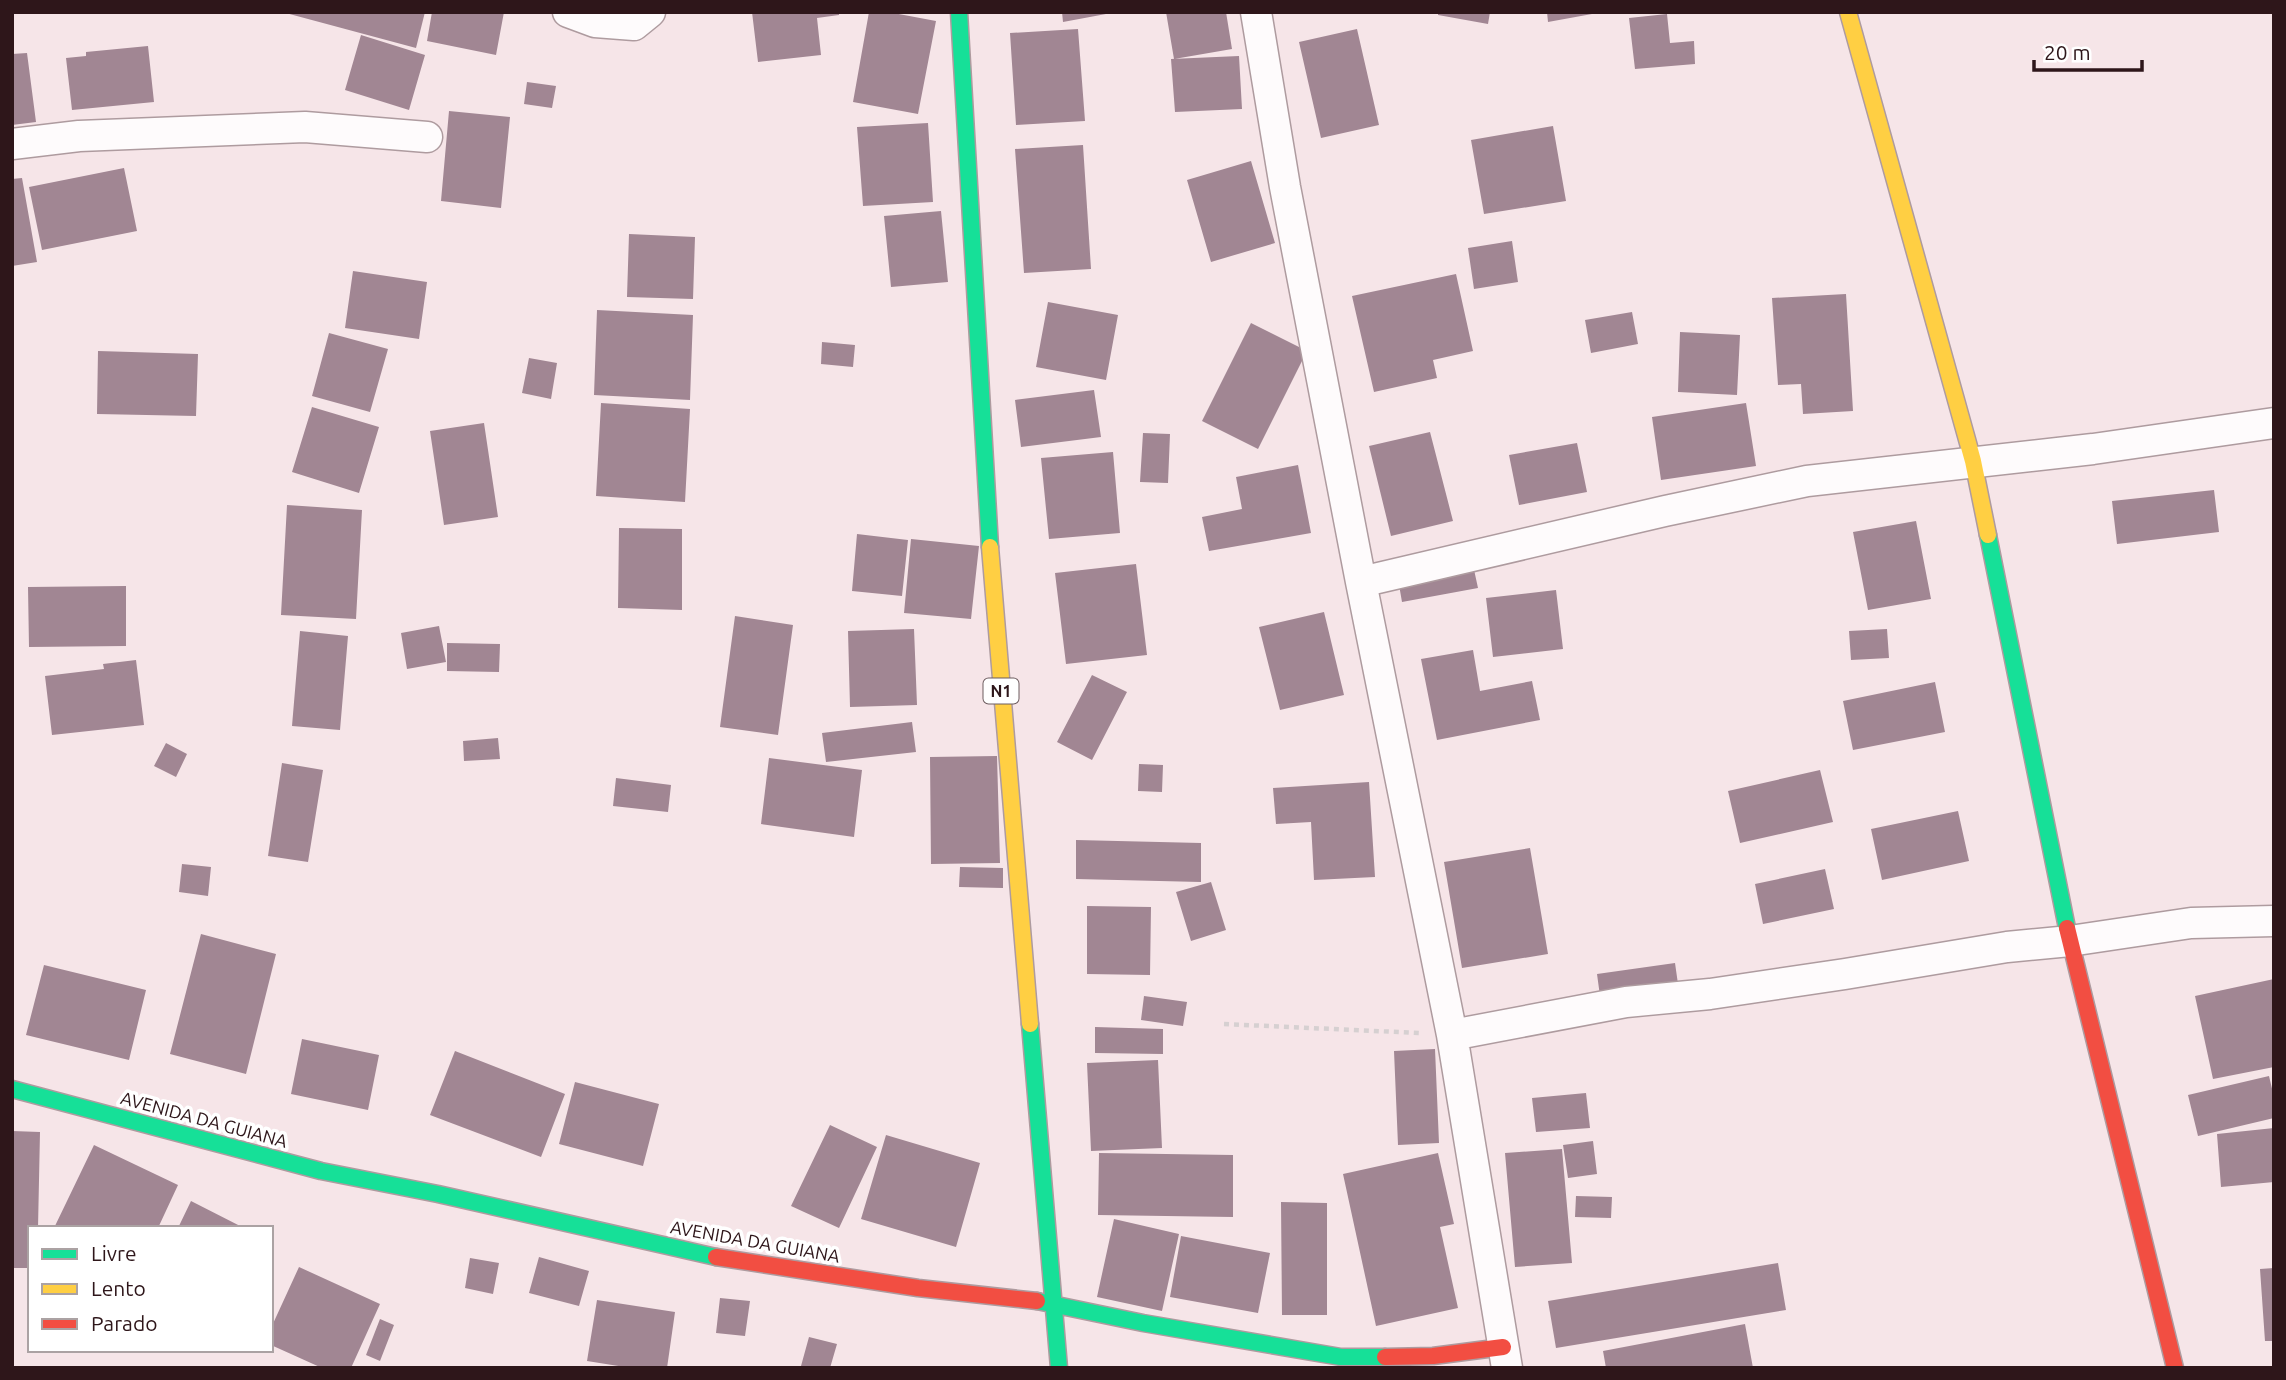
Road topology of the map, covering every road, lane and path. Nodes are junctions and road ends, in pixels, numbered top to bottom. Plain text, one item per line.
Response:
1 (568, 12) edge
2 (650, 12) edge
3 (959, 12) edge
4 (1256, 12) edge
5 (1848, 12) edge
6 (427, 137) dead end
7 (12, 144) edge
8 (2274, 423) edge
9 (1973, 461) junction
10 (1361, 582) junction
11 (2274, 921) edge
12 (2070, 940) junction
13 (1224, 1024) dead end
14 (1452, 1035) junction
15 (12, 1089) edge
16 (1055, 1303) junction
17 (1505, 1357) edge
18 (1059, 1368) edge
19 (2175, 1368) edge

1 - 2 street
3 - 16 street, N1
4 - 10 street
5 - 9 street
6 - 7 street
8 - 9 street
9 - 10 street
9 - 12 street
10 - 14 street
11 - 12 street
12 - 14 street
12 - 19 street
13 - 14 path
14 - 17 street
15 - 16 street, AVENIDA DA GUIANA
16 - 17 street, AVENIDA DA GUIANA
16 - 18 street, N1

